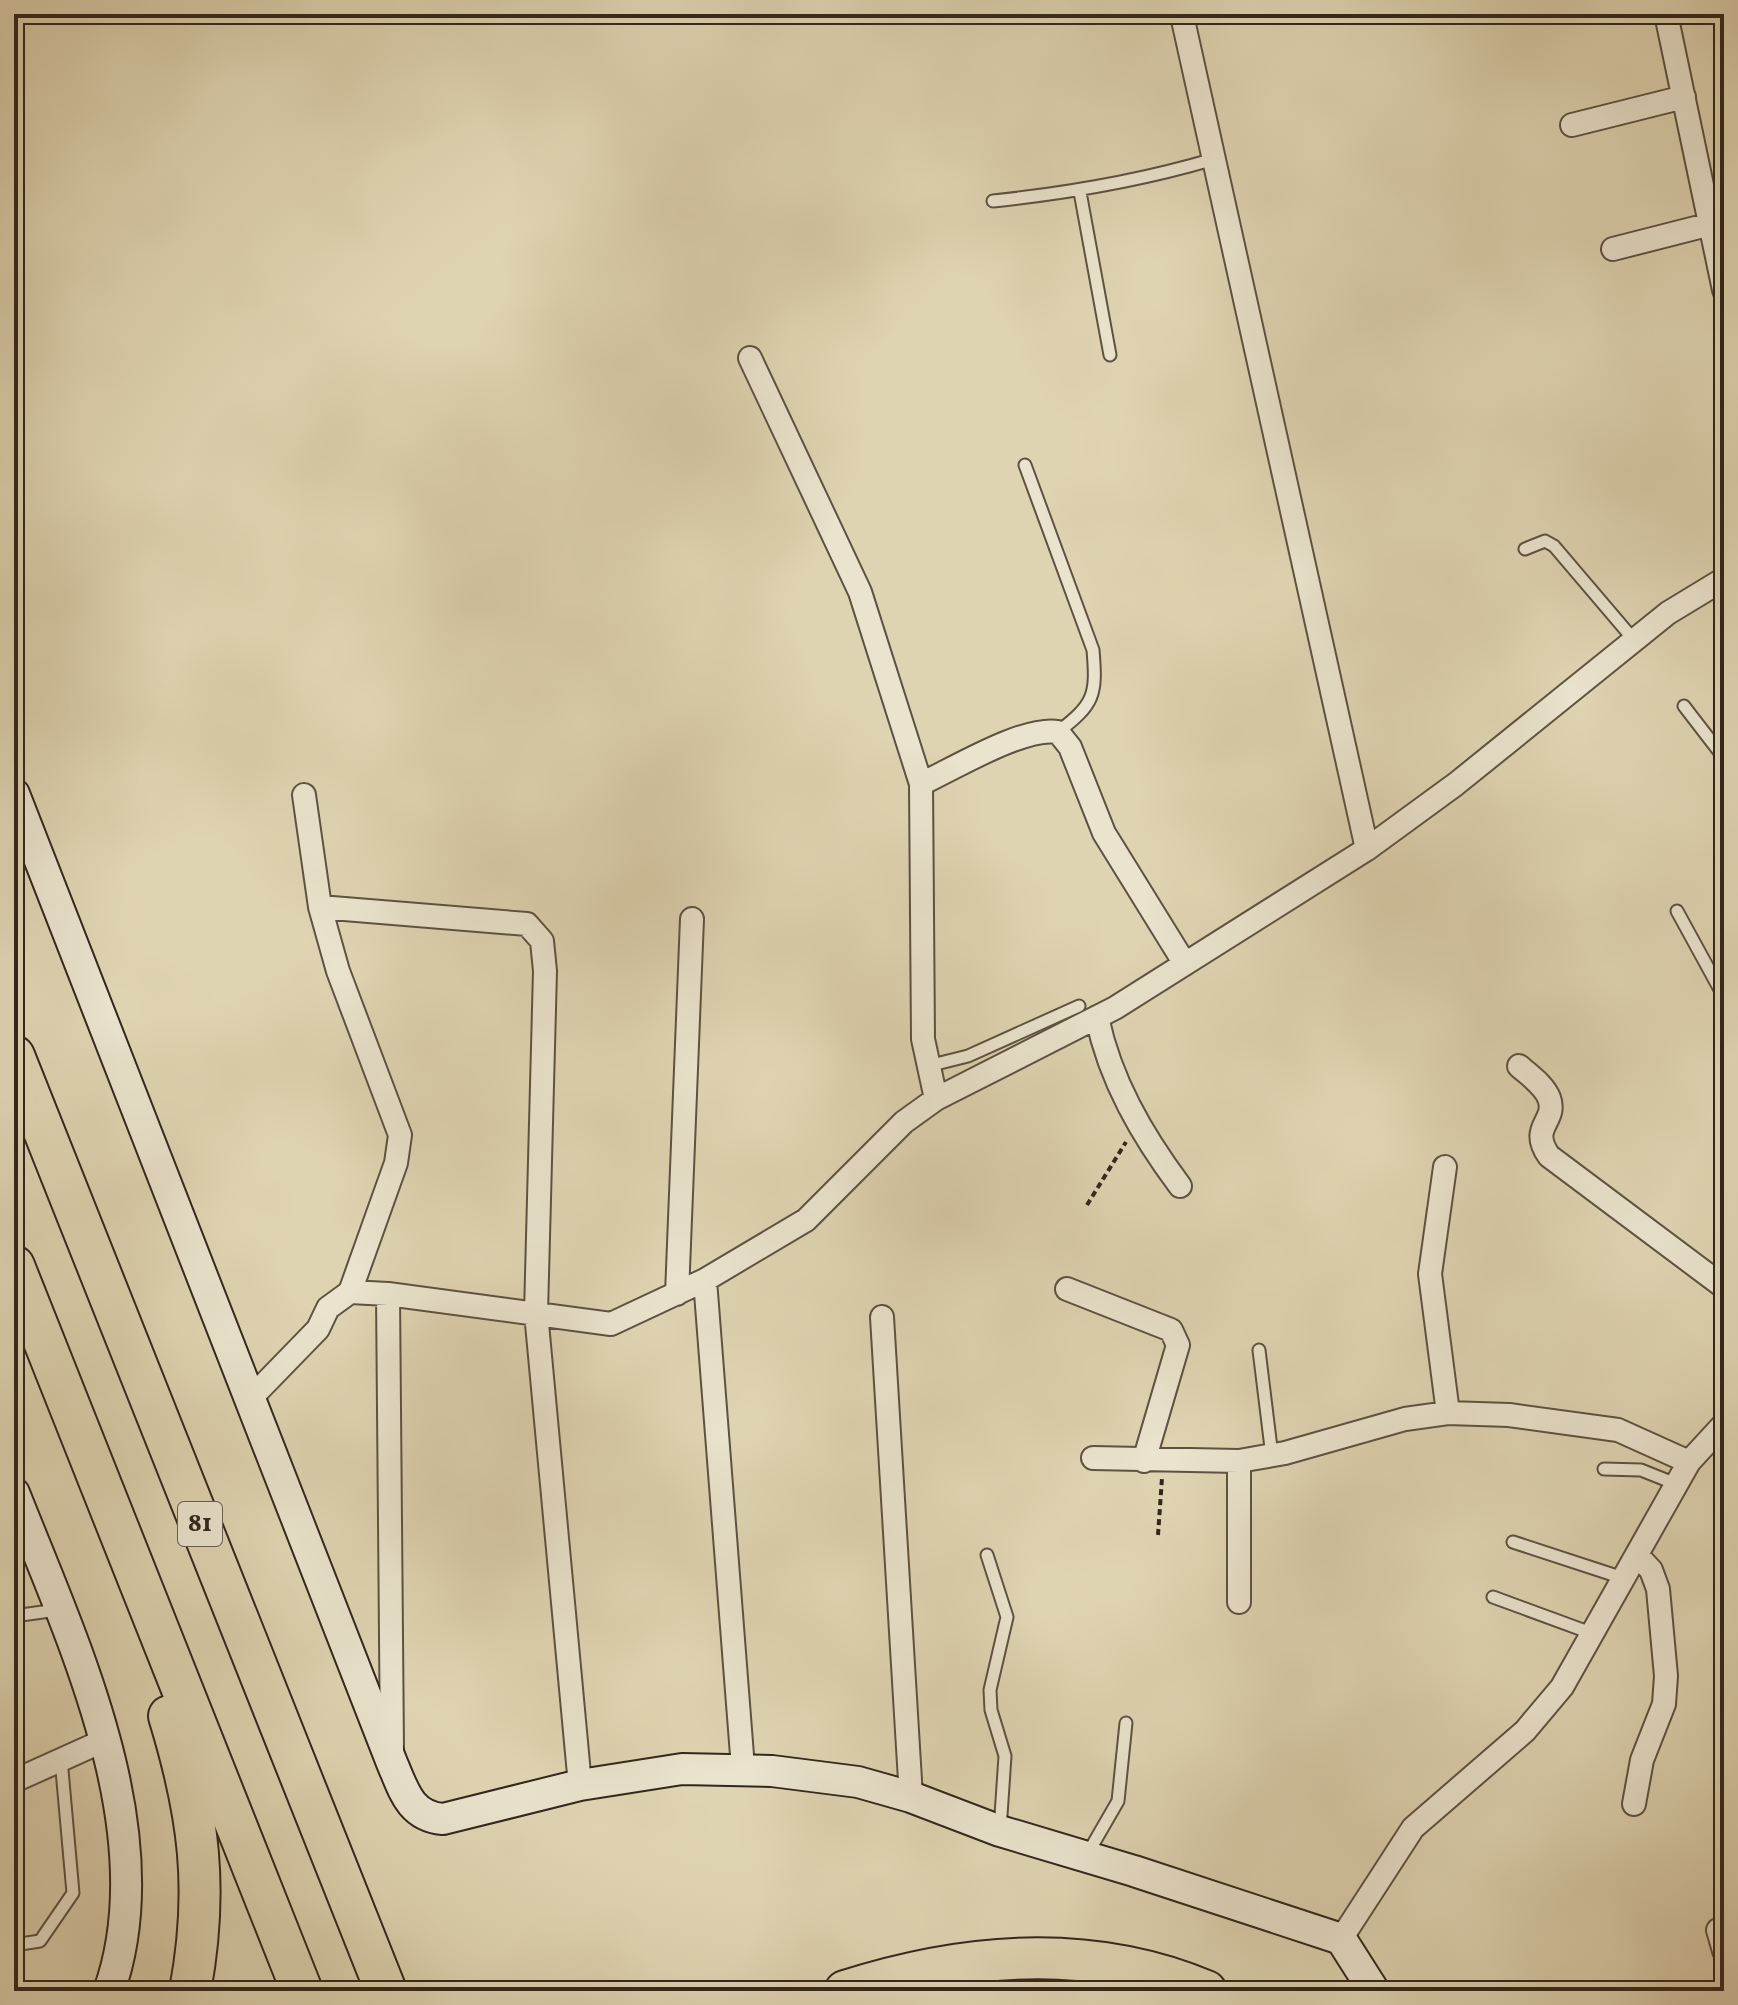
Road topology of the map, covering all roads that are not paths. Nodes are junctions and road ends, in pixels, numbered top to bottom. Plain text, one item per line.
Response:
1 (1666, 14) edge
2 (1183, 20) dead end
3 (1684, 97) junction
4 (1572, 125) dead end
5 (1214, 159) junction
6 (1080, 192) junction
7 (993, 201) dead end
8 (1717, 236) edge
9 (1613, 249) dead end
10 (1724, 290) edge
11 (1110, 355) dead end
12 (750, 358) dead end
13 (1025, 465) dead end
14 (1525, 549) dead end
15 (1724, 579) edge
16 (1634, 640) junction
17 (1684, 706) dead end
18 (1058, 732) junction
19 (1724, 758) edge
20 (921, 784) junction
21 (14, 794) edge
22 (304, 795) dead end
23 (1367, 849) junction
24 (320, 907) junction
25 (1677, 911) dead end
26 (692, 919) dead end
27 (1185, 964) junction
28 (1724, 997) edge
29 (1088, 1012) junction
30 (14, 1056) edge
31 (926, 1066) junction
32 (1519, 1066) dead end
33 (936, 1099) junction
34 (1445, 1167) dead end
35 (1180, 1186) dead end
36 (14, 1266) edge
37 (705, 1280) junction
38 (1724, 1287) edge
39 (1067, 1289) dead end
40 (350, 1292) junction
41 (388, 1294) junction
42 (677, 1294) junction
43 (536, 1313) junction
44 (882, 1317) dead end
45 (1259, 1350) dead end
46 (250, 1399) junction
47 (1448, 1413) junction
48 (1724, 1424) edge
49 (87, 1450) junction
50 (1272, 1456) junction
51 (1093, 1458) dead end
52 (1154, 1461) junction
53 (1239, 1461) junction
54 (1689, 1462) junction
55 (1604, 1469) dead end
56 (1676, 1484) junction
57 (14, 1493) edge
58 (1513, 1542) dead end
59 (987, 1555) dead end
60 (1637, 1555) junction
61 (1623, 1578) junction
62 (1493, 1597) dead end
63 (1239, 1602) dead end
64 (61, 1610) junction
65 (14, 1616) edge
66 (1591, 1633) junction
67 (1126, 1723) dead end
68 (105, 1740) junction
69 (61, 1758) junction
70 (392, 1763) junction
71 (743, 1768) junction
72 (14, 1781) edge
73 (580, 1785) junction
74 (911, 1797) junction
75 (1634, 1804) dead end
76 (1000, 1831) junction
77 (1085, 1857) junction
78 (1341, 1939) junction
79 (14, 1945) edge
80 (109, 1991) edge
81 (190, 1991) edge
82 (302, 1991) edge
83 (386, 1991) edge
84 (845, 1991) edge
85 (1206, 1991) edge
86 (1374, 1991) edge

1 - 3 street
2 - 5 street
3 - 4 street
3 - 8 street
5 - 6 lane
5 - 23 street
6 - 7 lane
6 - 11 lane
8 - 9 street
8 - 10 street
12 - 20 street
13 - 18 lane
14 - 16 lane
15 - 16 street
16 - 23 street
17 - 19 lane
18 - 20 street
18 - 27 street
20 - 31 street
21 - 46 main road
22 - 24 street
23 - 27 street
24 - 40 street
24 - 43 street
25 - 28 lane
26 - 42 street
27 - 29 street
29 - 31 lane
29 - 33 street
29 - 35 street
30 - 83 highway, 81
31 - 33 street
32 - 38 street
33 - 37 street
34 - 47 street
36 - 49 highway
37 - 42 street
37 - 71 street
39 - 52 street
40 - 41 street
40 - 46 street
41 - 43 street
41 - 70 street
42 - 43 street
43 - 73 street
44 - 74 street
45 - 50 lane
46 - 70 main road
47 - 50 street
47 - 54 street
48 - 54 street
49 - 81 highway
49 - 82 highway
50 - 53 street
51 - 52 street
52 - 53 street
53 - 63 street
54 - 56 street
55 - 56 lane
56 - 60 street
57 - 64 main road
58 - 61 lane
59 - 76 lane
60 - 61 street
60 - 75 street
61 - 66 street
62 - 66 lane
64 - 65 lane
64 - 68 main road
66 - 78 street
67 - 77 lane
68 - 69 street
68 - 80 main road
69 - 72 street
69 - 79 lane
70 - 73 main road
71 - 73 main road
71 - 74 main road
74 - 76 main road
76 - 77 main road
77 - 78 main road
78 - 86 main road
84 - 85 highway

